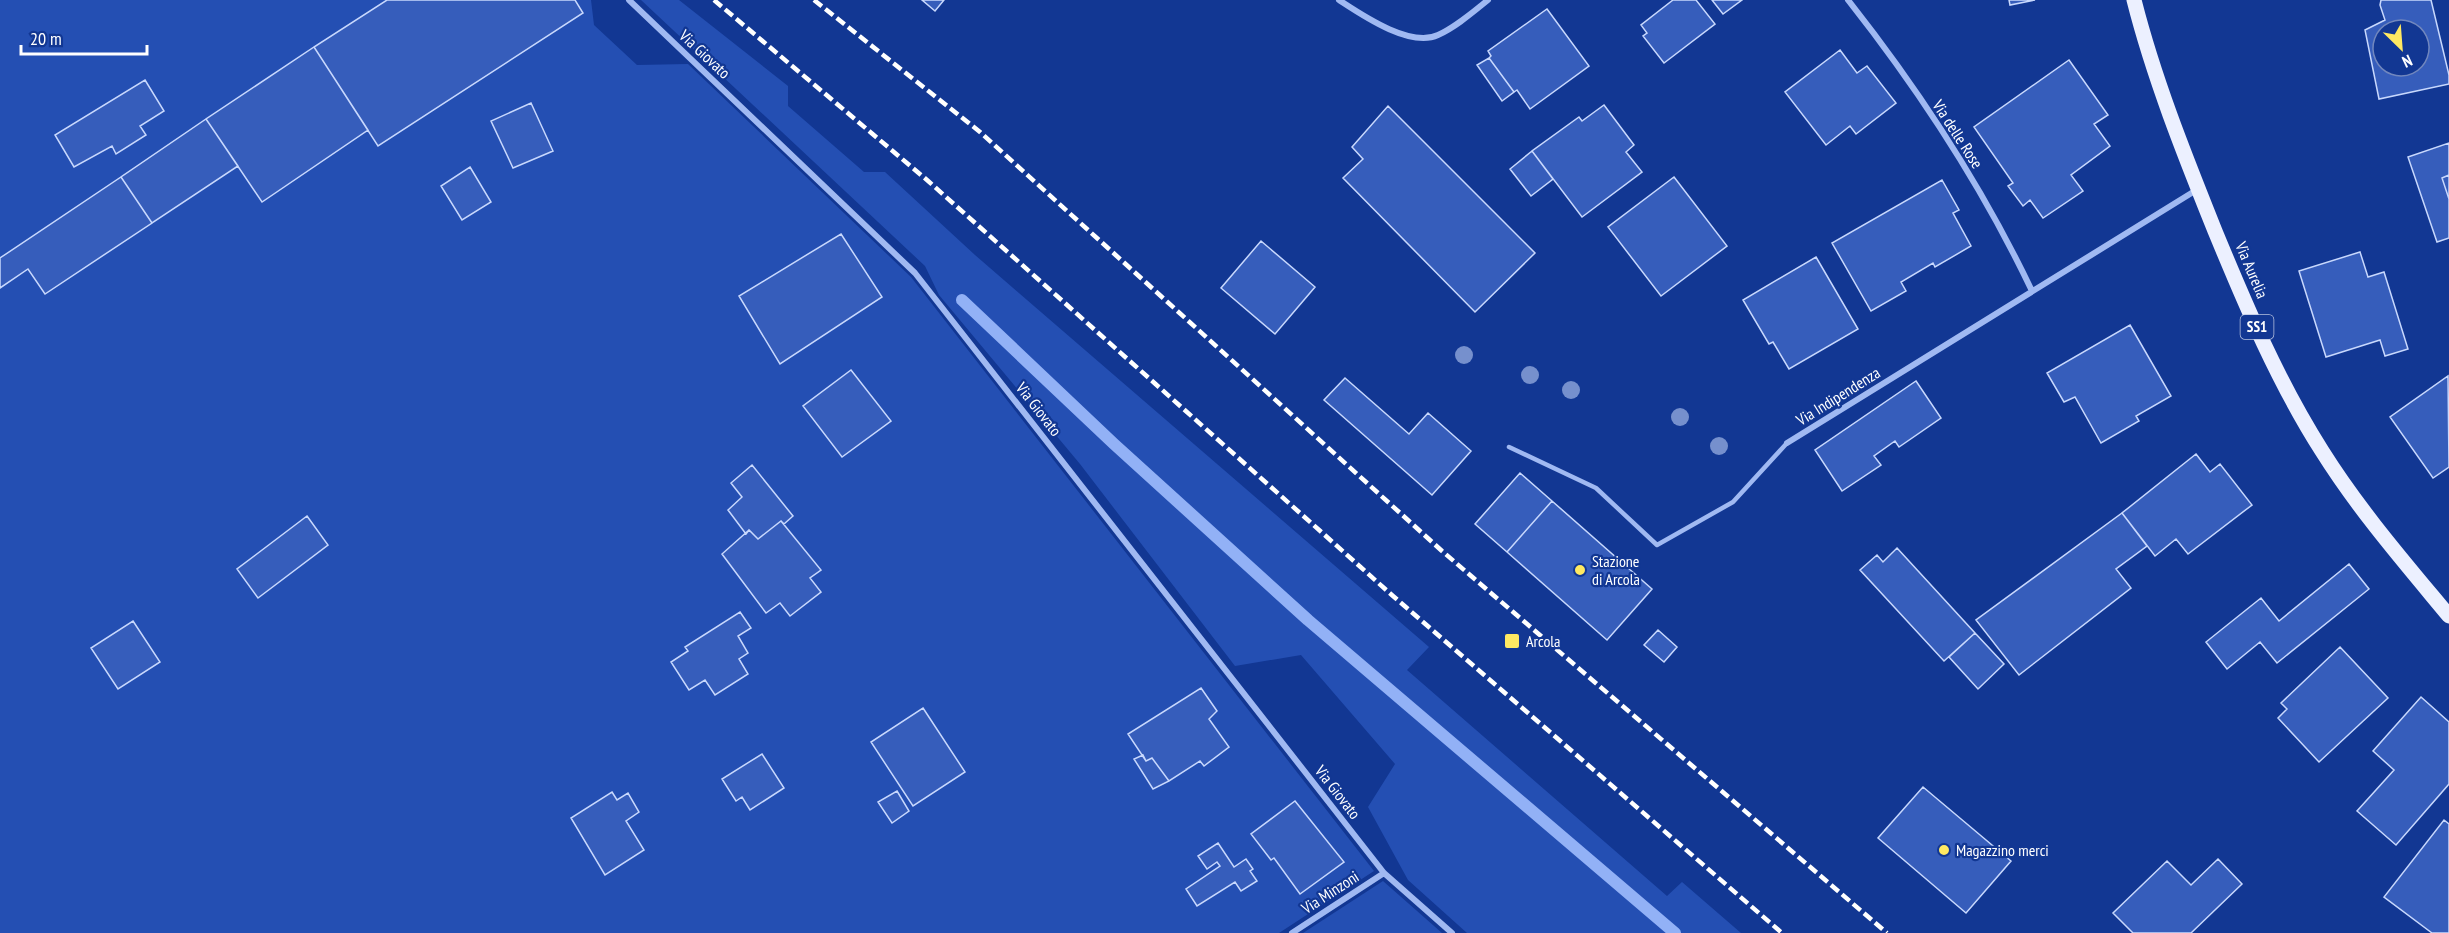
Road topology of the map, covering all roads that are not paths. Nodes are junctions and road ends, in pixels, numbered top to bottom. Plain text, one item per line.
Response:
1 (629, 0) edge
2 (1339, 0) edge
3 (1488, 0) edge
4 (1848, 0) edge
5 (2134, 0) edge
6 (2198, 188) junction
7 (2032, 291) junction
8 (1787, 443) joint
9 (1509, 447) dead end
10 (2449, 616) edge
11 (1384, 873) junction
12 (1292, 933) edge
13 (1452, 933) edge

1 - 11 street, Via Giovato
2 - 3 street
4 - 7 street, Via delle Rose
5 - 6 main road, Via Aurelia / SS1
6 - 7 street, Via Indipendenza
6 - 10 main road, Via Aurelia / SS1
7 - 8 street, Via Indipendenza
8 - 9 lane, Via Indipendenza
11 - 12 street, Via Minzoni
11 - 13 street, Via Giovato

